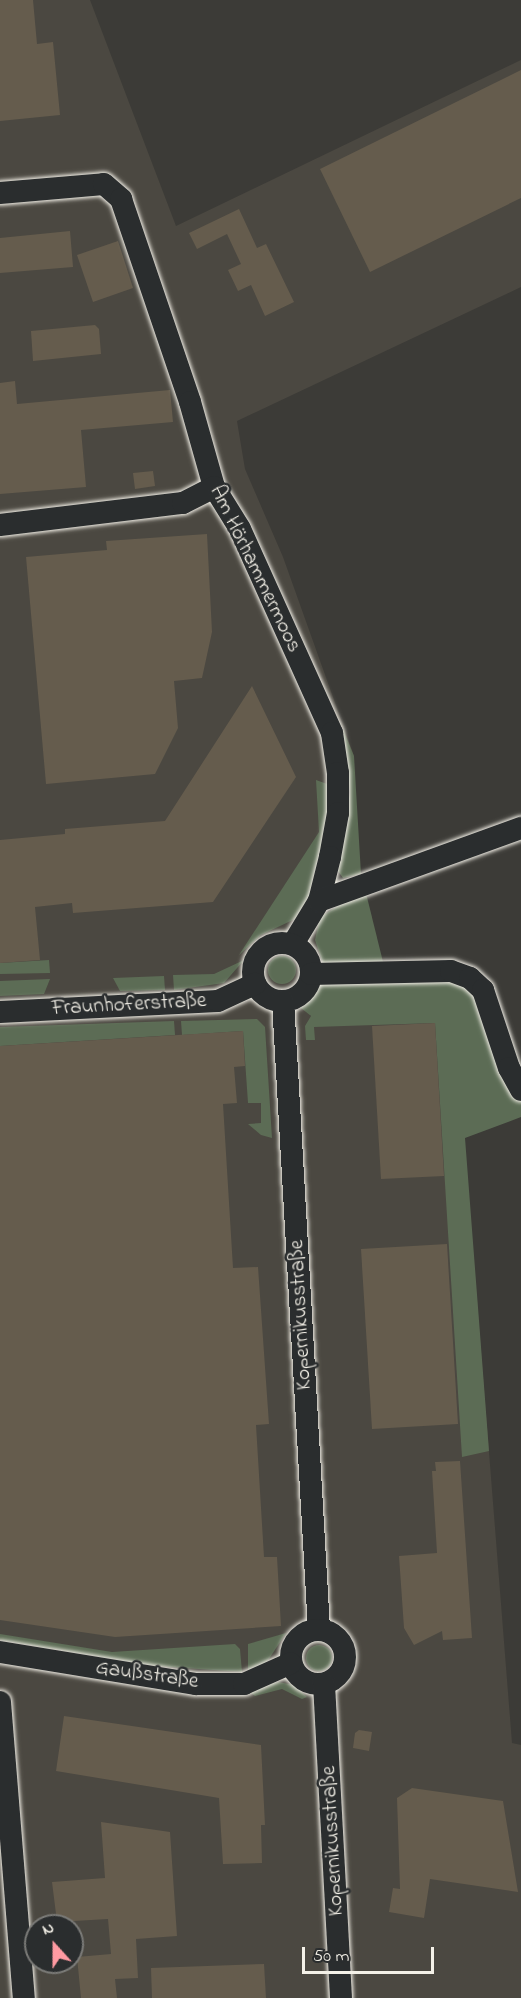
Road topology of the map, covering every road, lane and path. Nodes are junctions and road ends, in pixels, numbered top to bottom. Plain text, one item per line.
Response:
1 (0, 193) edge
2 (214, 487) junction
3 (0, 525) edge
4 (521, 828) edge
5 (320, 901) junction
6 (293, 944) junction
7 (311, 974) junction
8 (255, 984) junction
9 (283, 1001) junction
10 (0, 1012) edge
11 (521, 1090) edge
12 (319, 1630) junction
13 (0, 1652) edge
14 (291, 1663) junction
15 (324, 1684) junction
16 (0, 1702) edge
17 (24, 1998) edge
18 (341, 1998) edge

1 - 2 street, Am Hörhammermoos
2 - 3 street
2 - 5 street, Am Hörhammermoos
4 - 5 street
5 - 6 street, Am Hörhammermoos
6 - 7 street
6 - 8 street
7 - 9 street
7 - 11 street
8 - 9 street
8 - 10 street, Fraunhoferstraße
9 - 12 street, Kopernikusstraße
12 - 14 street
12 - 15 street
13 - 14 street, Gaußstraße
14 - 15 street
15 - 18 street, Kopernikusstraße
16 - 17 street

